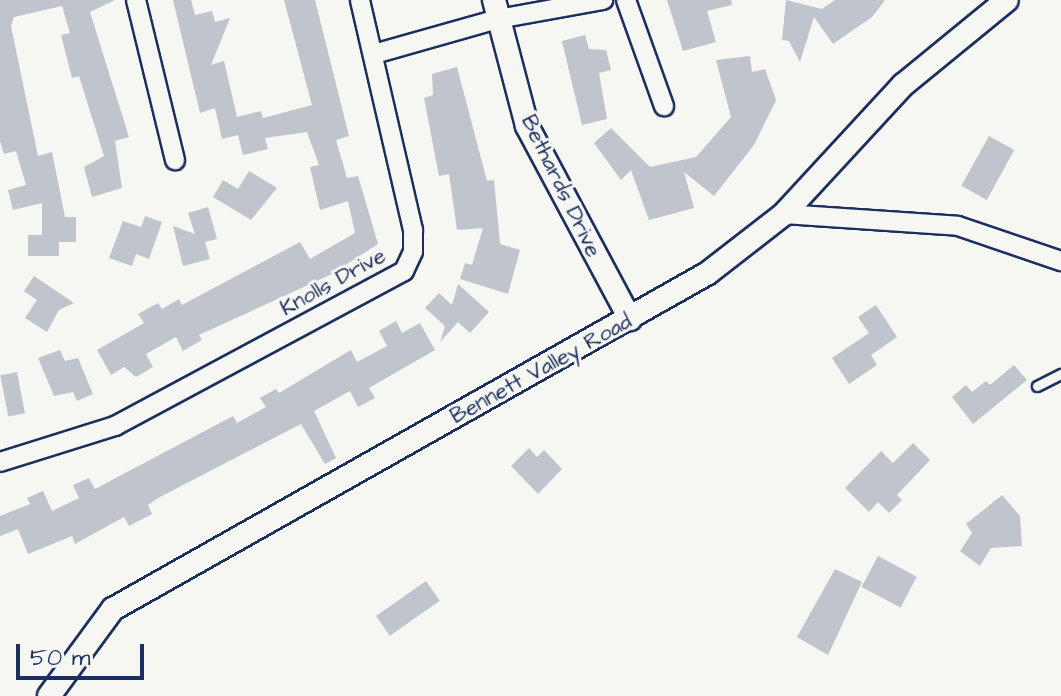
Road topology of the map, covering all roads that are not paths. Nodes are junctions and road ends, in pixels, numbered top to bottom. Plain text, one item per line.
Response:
1 (136, 0) edge
2 (360, 0) edge
3 (603, 0) edge
4 (626, 0) edge
5 (1007, 0) edge
6 (496, 10) edge
7 (374, 54) junction
8 (664, 106) dead end
9 (175, 160) dead end
10 (784, 214) junction
11 (1061, 261) edge
12 (630, 319) junction
13 (1061, 374) edge
14 (1037, 386) dead end
15 (0, 462) edge
16 (49, 696) edge

1 - 9 street
2 - 7 street, Knolls Drive
3 - 6 street
4 - 8 street
5 - 10 street, Bennett Valley Road
6 - 7 street
6 - 12 street, Bethards Drive
7 - 15 street, Knolls Drive
10 - 11 street
10 - 12 street, Bennett Valley Road
12 - 16 street, Bennett Valley Road
13 - 14 lane

